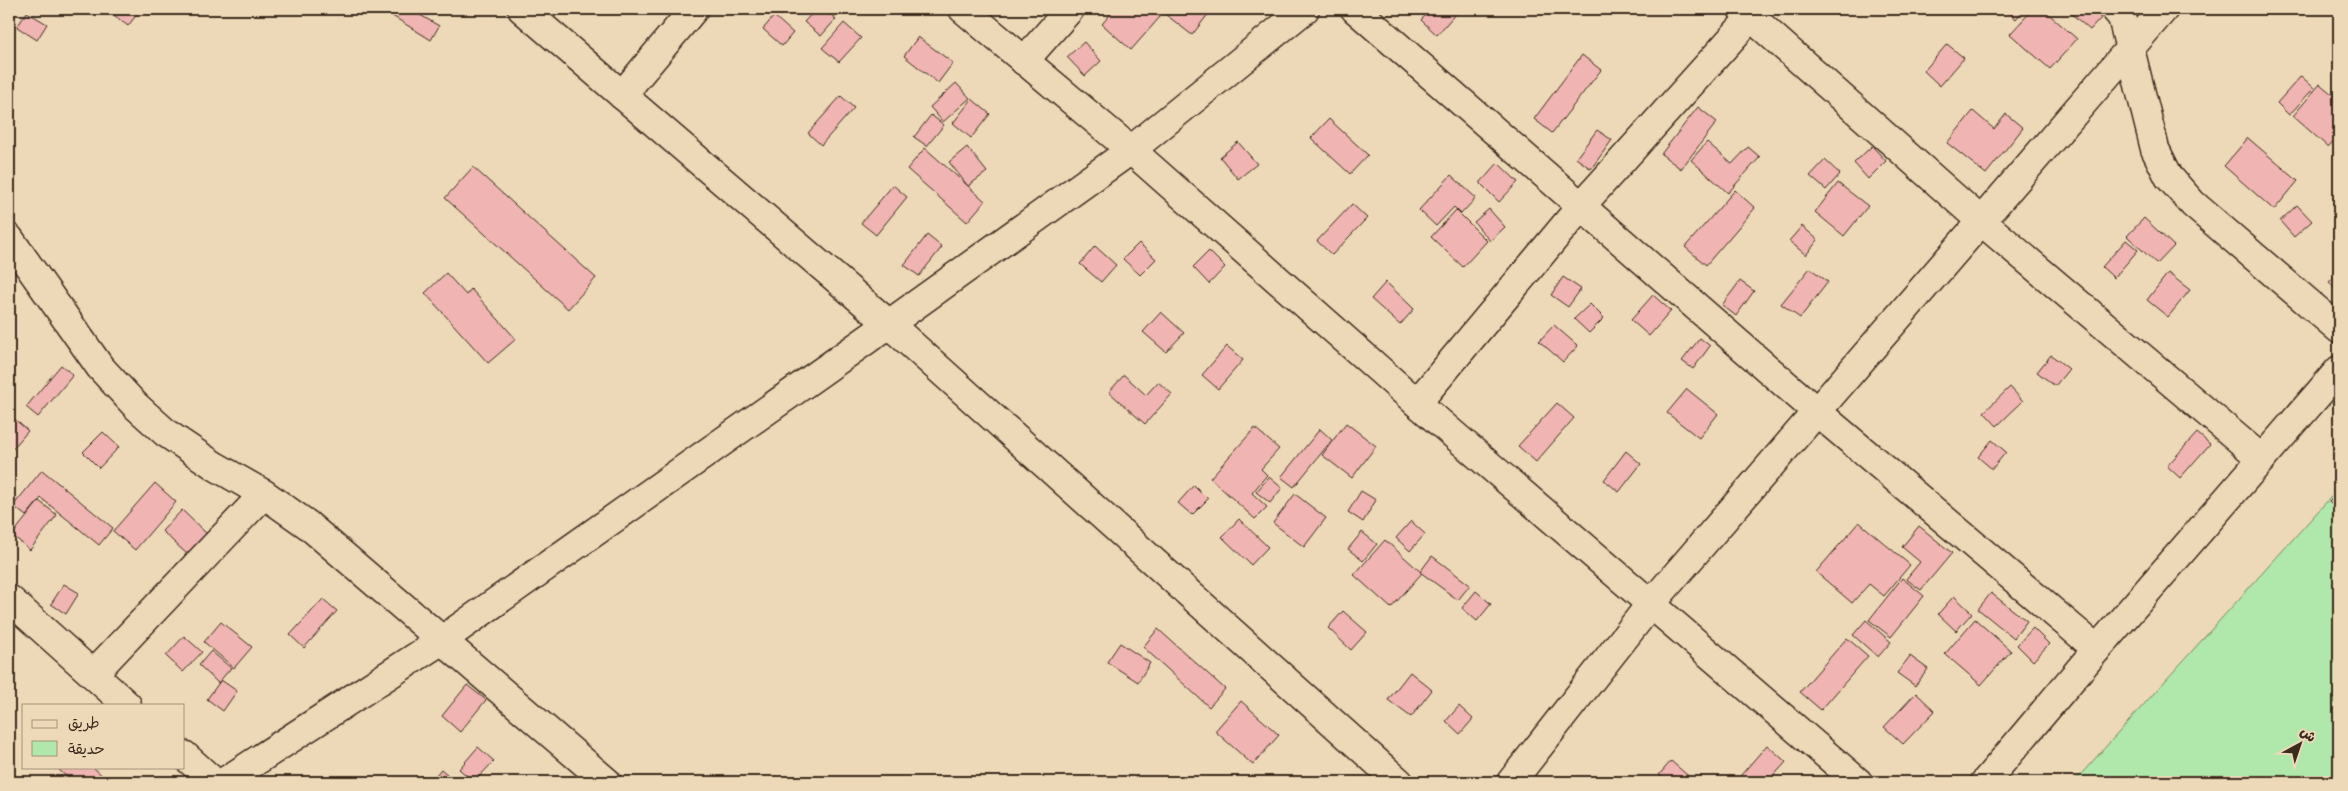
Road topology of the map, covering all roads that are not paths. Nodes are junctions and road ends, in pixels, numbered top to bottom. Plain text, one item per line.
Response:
1 (522, 9) edge
2 (694, 9) edge
3 (963, 9) edge
4 (1070, 9) edge
5 (1305, 9) edge
6 (1355, 9) edge
7 (2115, 9) edge
8 (2164, 9) edge
9 (1746, 13) edge
10 (2129, 50) junction
11 (1024, 61) junction
12 (622, 95) junction
13 (1130, 150) junction
14 (1582, 205) junction
15 (1981, 221) junction
16 (9, 238) edge
17 (888, 324) junction
18 (2339, 329) edge
19 (2339, 370) edge
20 (1417, 403) junction
21 (1816, 411) junction
22 (2262, 459) junction
23 (264, 494) junction
24 (9, 599) edge
25 (1650, 606) junction
26 (442, 640) junction
27 (2097, 649) junction
28 (93, 674) junction
29 (126, 704) edge
30 (185, 756) edge
31 (214, 782) edge
32 (224, 782) edge
33 (606, 782) edge
34 (1399, 782) edge
35 (1511, 782) edge
36 (1858, 782) edge
37 (1985, 782) edge

1 - 12 street
2 - 12 street
3 - 11 street
4 - 11 street
5 - 13 street
6 - 14 street
7 - 10 street
8 - 10 street
9 - 14 street
9 - 15 street
10 - 15 street
10 - 18 street
11 - 13 street
12 - 17 street
13 - 17 street
13 - 20 street
14 - 20 street
14 - 21 street
15 - 21 street
15 - 22 street
16 - 23 street
17 - 26 street
17 - 34 street
19 - 22 street
20 - 25 street
21 - 25 street
21 - 27 street
22 - 27 street
23 - 26 street
23 - 28 street
24 - 28 street
25 - 35 street
25 - 36 street
26 - 32 street
26 - 33 street
27 - 37 street
28 - 29 street
30 - 31 street

